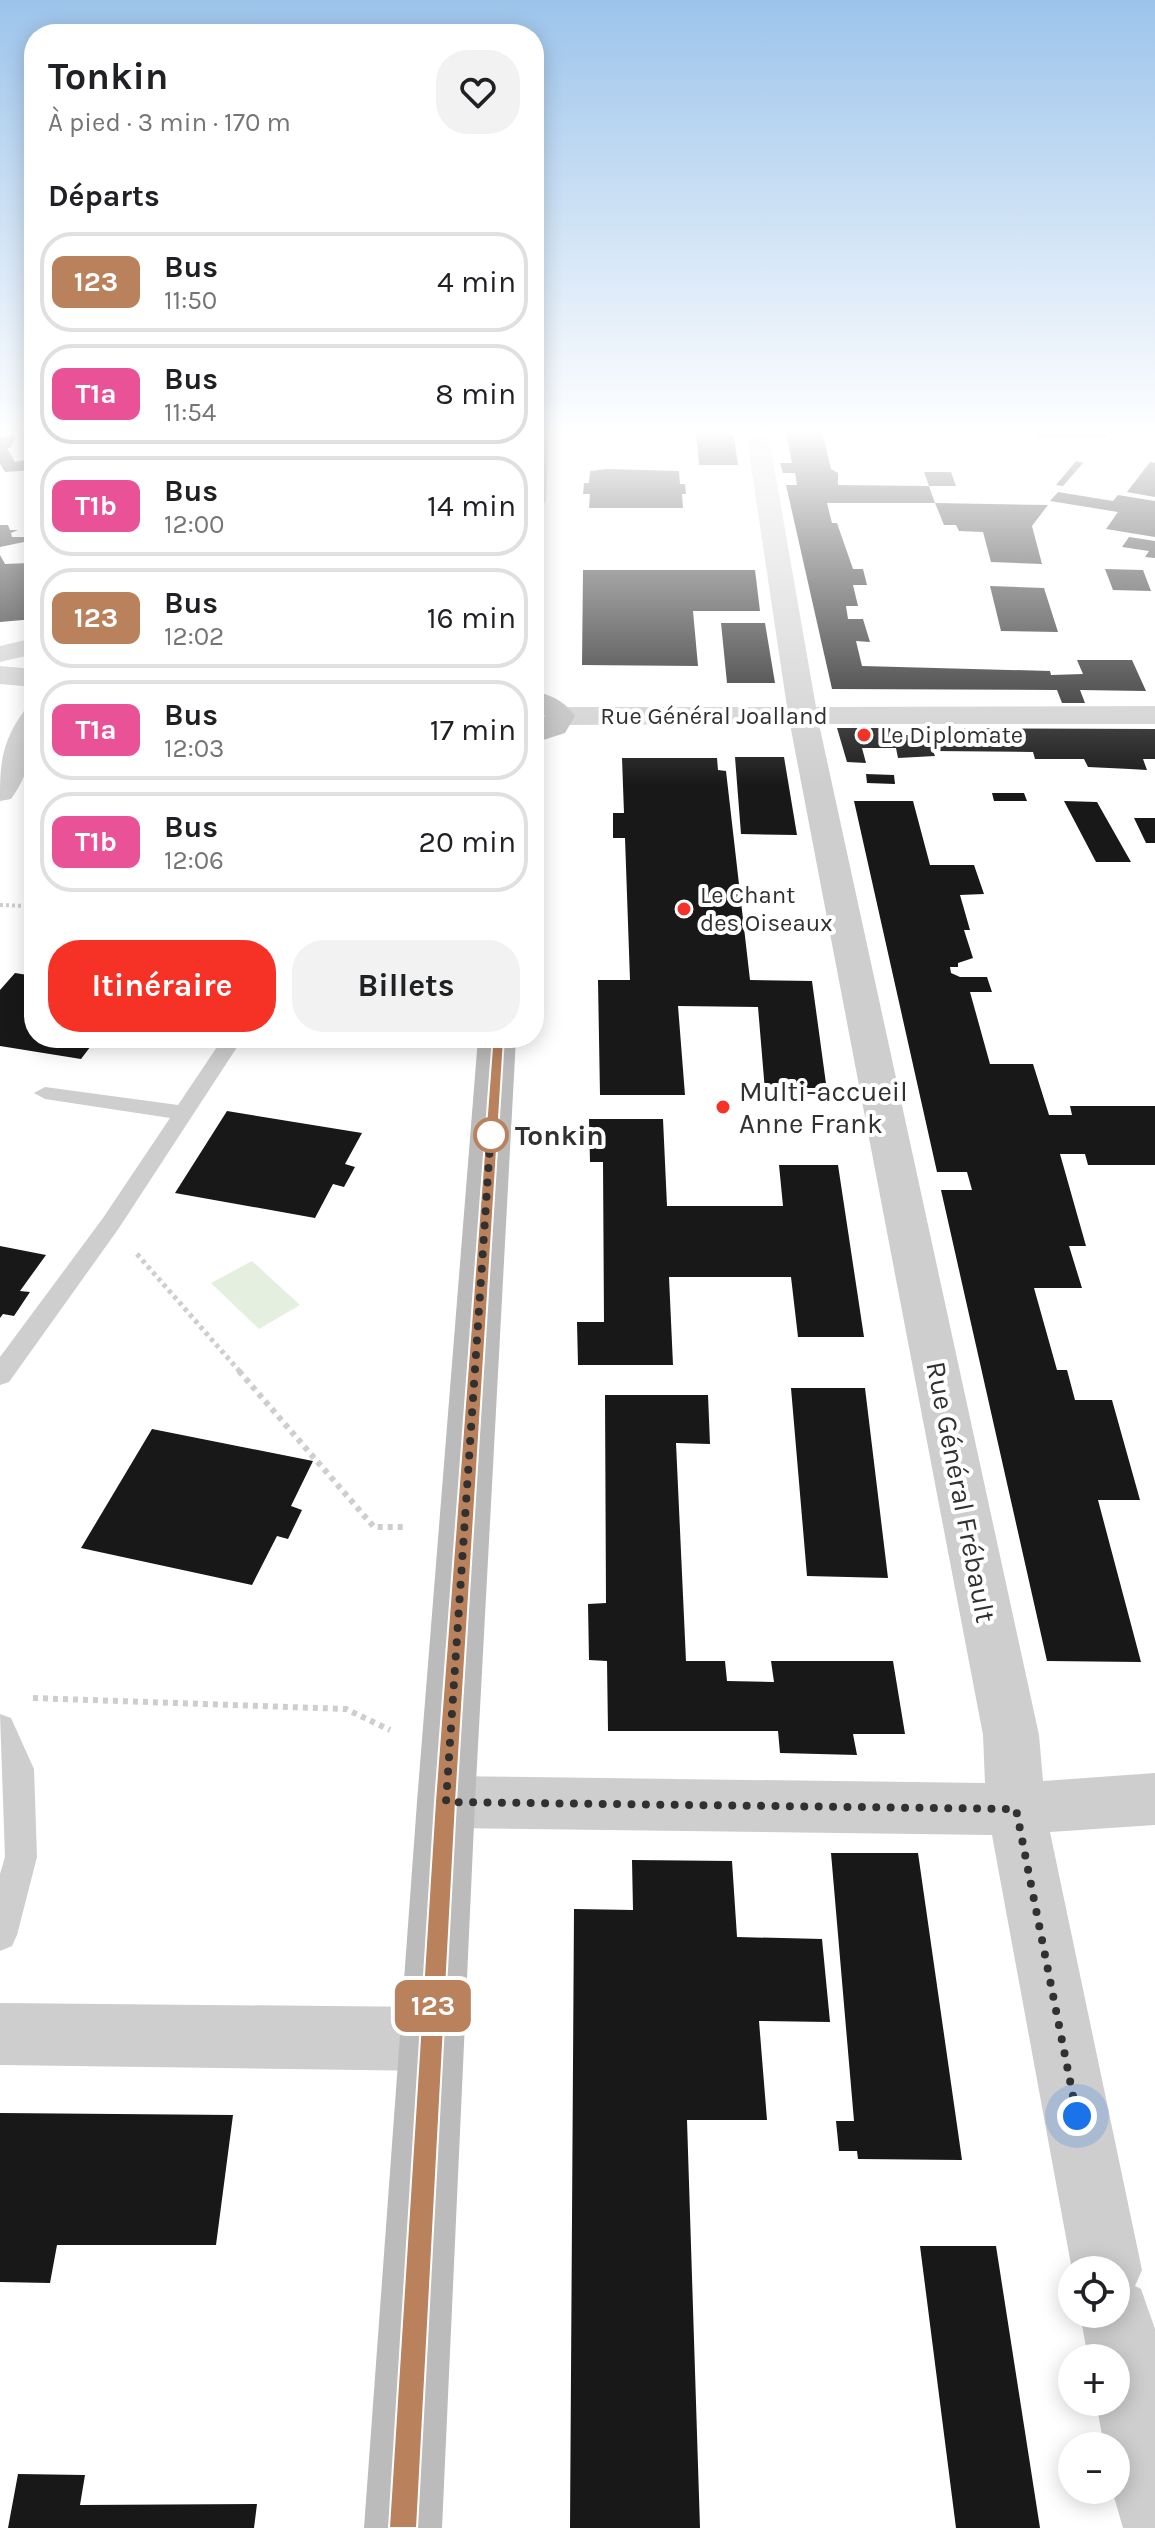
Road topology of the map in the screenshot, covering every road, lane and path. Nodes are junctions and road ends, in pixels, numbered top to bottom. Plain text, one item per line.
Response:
1 (776, 550) edge
2 (24, 648) edge
3 (0, 654) edge
4 (544, 703) edge
5 (1155, 715) edge
6 (560, 716) junction
7 (803, 717) junction
8 (544, 730) edge
9 (24, 739) edge
10 (0, 792) edge
11 (0, 905) edge
12 (24, 906) edge
13 (226, 1048) edge
14 (496, 1048) edge
15 (45, 1093) dead end
16 (184, 1113) junction
17 (111, 1223) junction
18 (0, 1376) edge
19 (464, 1529) junction
20 (16, 1697) dead end
21 (0, 1727) edge
22 (447, 1780) junction
23 (1155, 1799) edge
24 (1016, 1809) junction
25 (0, 1935) edge
26 (0, 2034) edge
27 (431, 2039) junction
28 (1104, 2256) edge
29 (1130, 2316) edge
30 (1155, 2321) edge
31 (1119, 2328) edge
32 (1155, 2513) edge
33 (403, 2528) edge

1 - 7 street, Rue Général Frébault
2 - 3 street
4 - 6 main road
5 - 7 street, Rue Général Joalland
6 - 7 street, Rue Général Joalland
6 - 8 main road
7 - 24 street, Rue Général Frébault
9 - 10 street
11 - 12 path
13 - 16 lane
14 - 19 main road
15 - 16 lane
16 - 17 lane
17 - 18 lane
17 - 19 path
19 - 22 main road
20 - 22 path
21 - 25 lane
22 - 24 street
22 - 27 main road
23 - 24 street
24 - 28 street, Rue Général Frébault
26 - 27 street
27 - 33 main road
29 - 30 street
31 - 32 street

